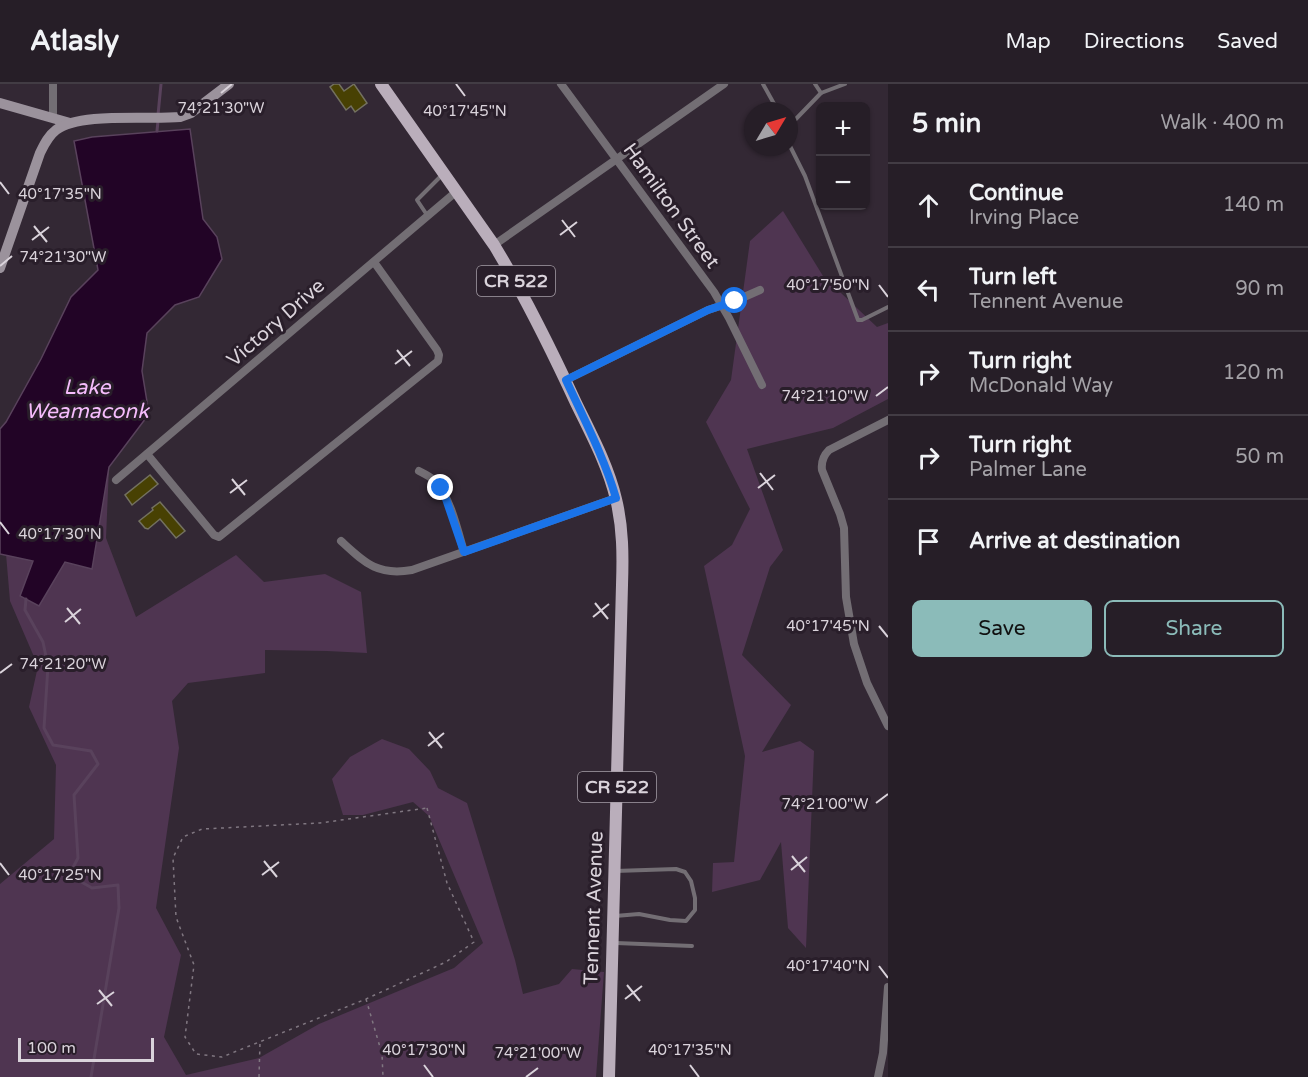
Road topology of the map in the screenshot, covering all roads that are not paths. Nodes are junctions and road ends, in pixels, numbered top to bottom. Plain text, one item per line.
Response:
1 (53, 84) edge
2 (229, 84) edge
3 (381, 84) edge
4 (561, 84) edge
5 (724, 84) edge
6 (764, 84) edge
7 (815, 84) edge
8 (845, 84) edge
9 (821, 93) junction
10 (773, 102) edge
11 (0, 104) edge
12 (53, 117) junction
13 (798, 117) edge
14 (70, 123) junction
15 (795, 156) edge
16 (616, 160) junction
17 (444, 174) junction
18 (457, 191) junction
19 (428, 216) junction
20 (495, 245) junction
21 (374, 262) junction
22 (0, 267) edge
23 (760, 290) dead end
24 (722, 306) junction
25 (888, 307) edge
26 (566, 380) junction
27 (762, 386) dead end
28 (888, 420) edge
29 (147, 454) junction
30 (419, 471) dead end
31 (116, 480) dead end
32 (616, 498) junction
33 (341, 541) dead end
34 (464, 552) junction
35 (888, 726) edge
36 (615, 871) junction
37 (613, 916) junction
38 (612, 942) junction
39 (692, 946) dead end
40 (888, 987) edge
41 (886, 1053) edge
42 (609, 1077) edge
43 (878, 1077) edge

1 - 12 street
2 - 14 street
3 - 17 main road, Tennent Avenue / CR 522
4 - 16 street, Hamilton Street
5 - 16 street
6 - 10 lane
7 - 9 lane
8 - 9 lane
9 - 13 lane
11 - 12 street
12 - 14 street
14 - 22 street
15 - 25 lane
16 - 20 street
16 - 24 street, Hamilton Street
17 - 18 main road, Tennent Avenue / CR 522
17 - 19 lane
18 - 19 street, Victory Drive
18 - 20 main road, Tennent Avenue / CR 522
19 - 21 street, Victory Drive
20 - 26 main road, Tennent Avenue / CR 522
21 - 29 street, Victory Drive
21 - 29 street
23 - 24 street
24 - 26 street
24 - 27 street, Hamilton Street
26 - 32 main road, Tennent Avenue / CR 522
28 - 35 street
29 - 31 street, Victory Drive
30 - 34 street
32 - 34 street
32 - 36 main road, Tennent Avenue / CR 522
33 - 34 street
36 - 37 main road, Tennent Avenue / CR 522
36 - 37 lane
37 - 38 main road, Tennent Avenue / CR 522
38 - 39 lane
38 - 42 main road, Tennent Avenue / CR 522
40 - 41 street
41 - 43 street

